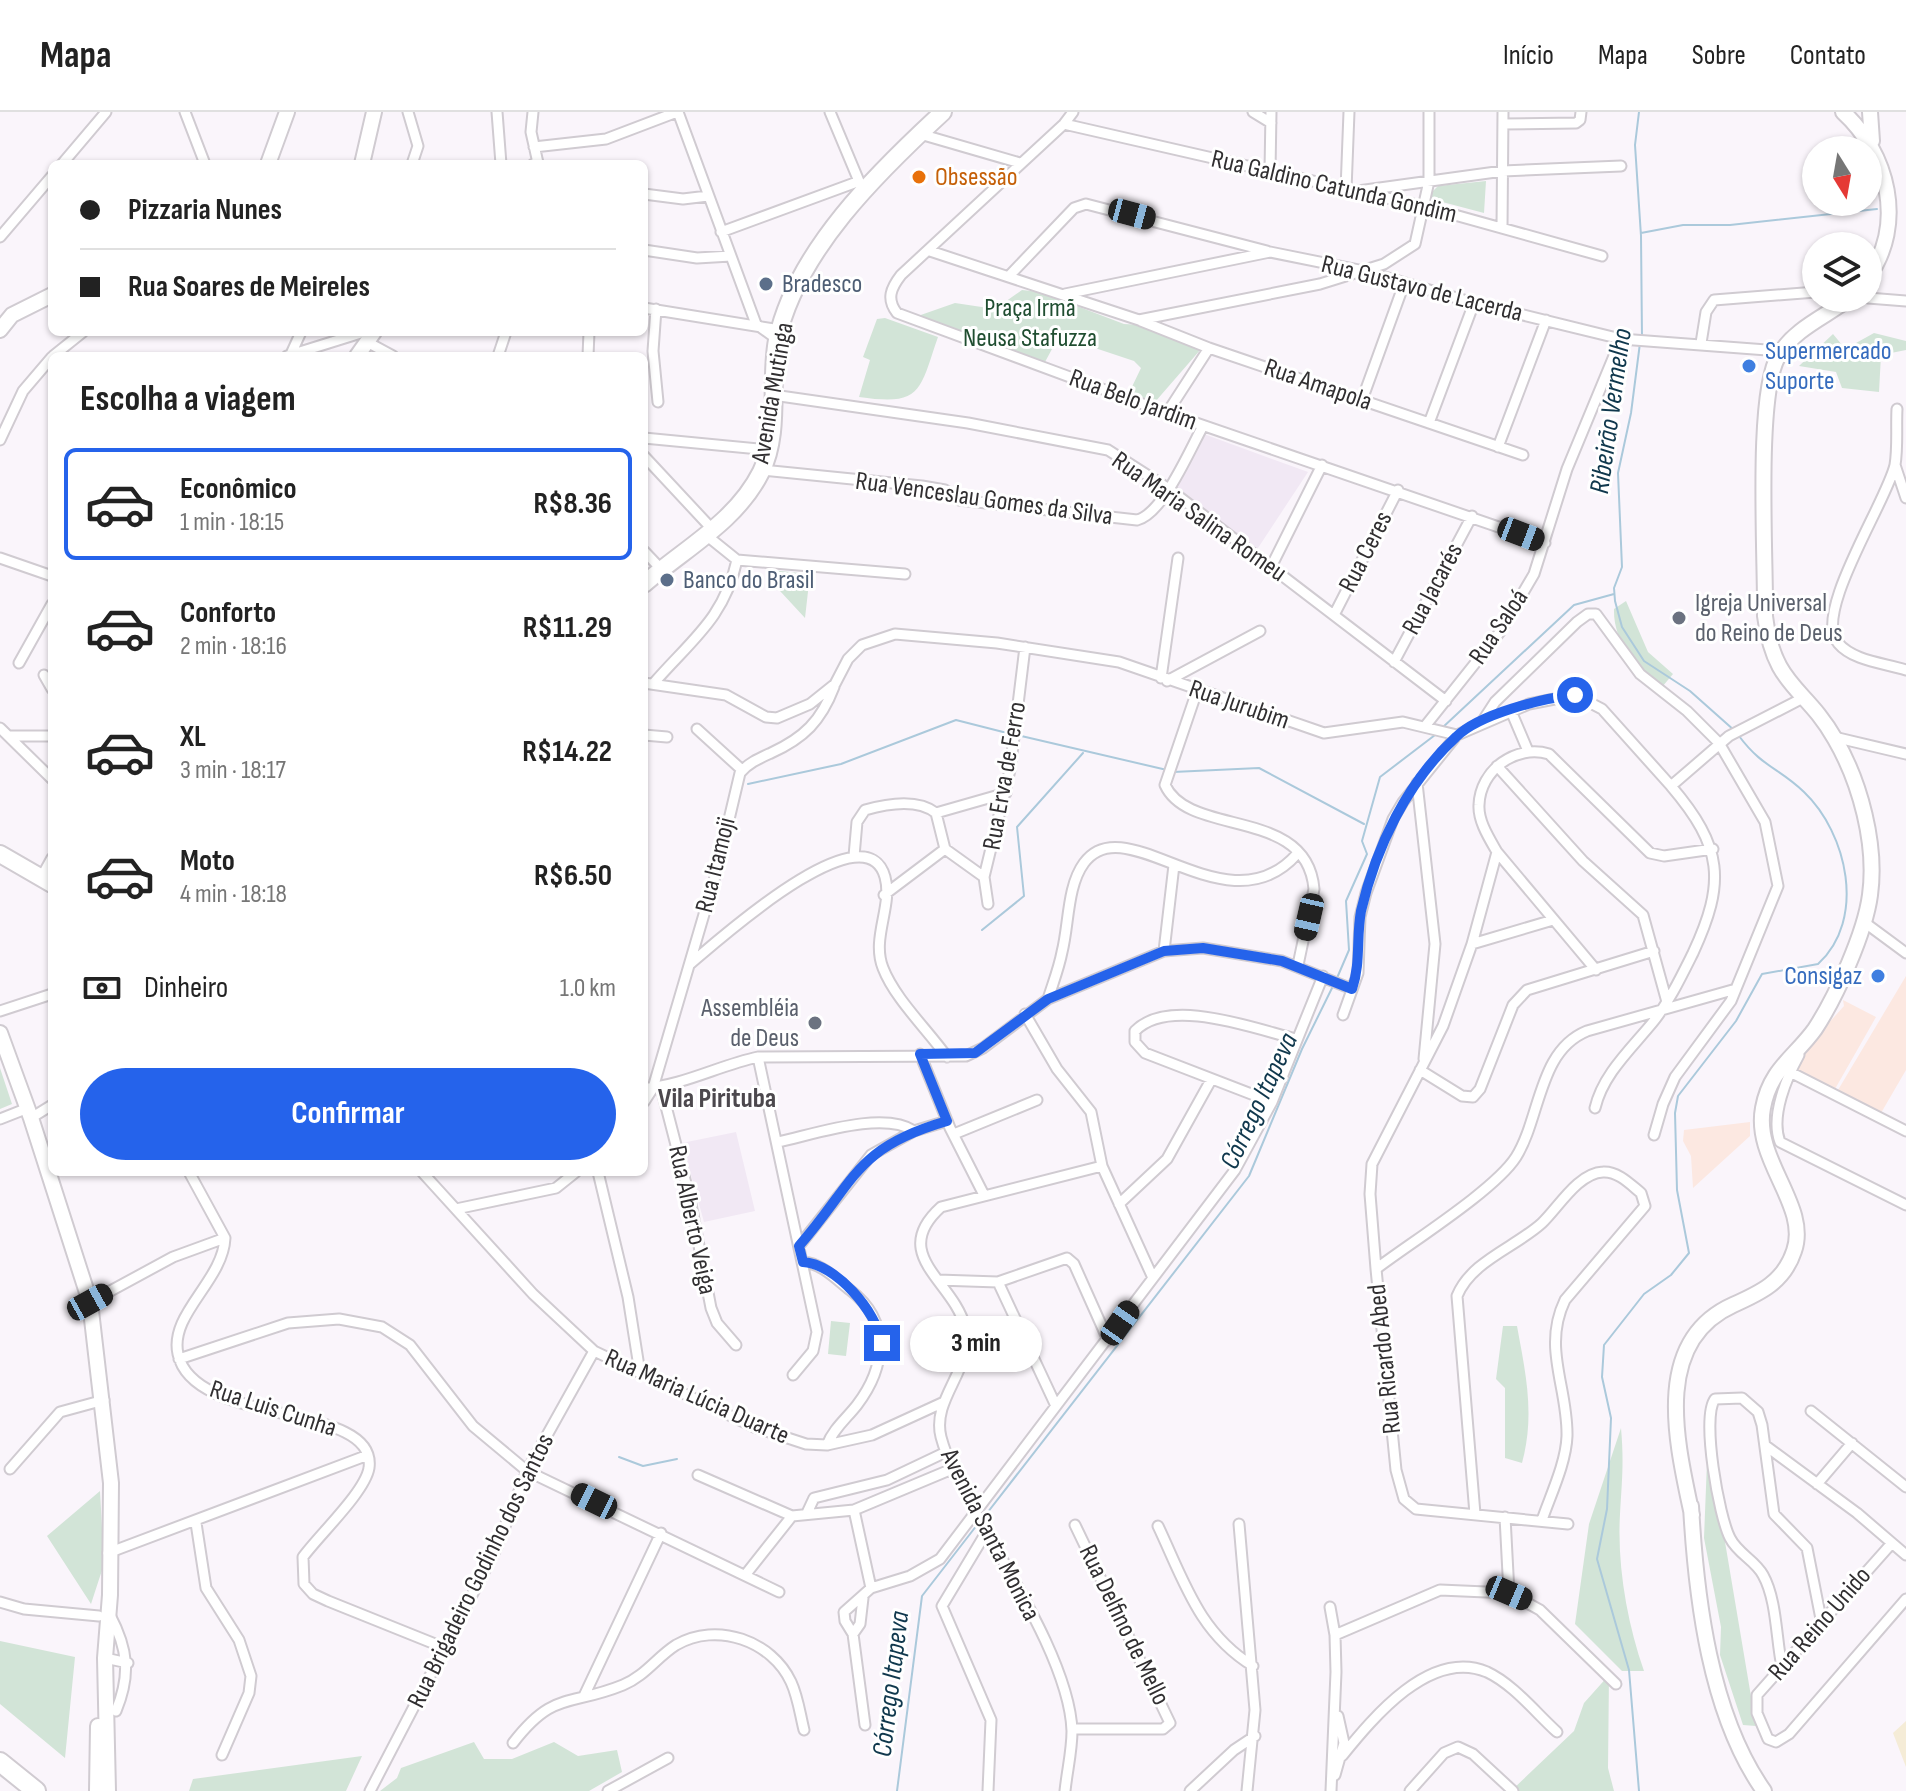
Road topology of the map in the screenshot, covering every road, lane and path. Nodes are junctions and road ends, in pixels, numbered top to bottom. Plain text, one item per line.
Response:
1 (106, 112) edge
2 (185, 112) edge
3 (287, 112) edge
4 (374, 112) edge
5 (408, 112) edge
6 (497, 112) edge
7 (533, 112) edge
8 (678, 112) edge
9 (830, 112) edge
10 (943, 112) edge
11 (1073, 112) edge
12 (1253, 112) edge
13 (1349, 112) edge
14 (1429, 112) edge
15 (1503, 112) edge
16 (1581, 112) edge
17 (1870, 112) edge
18 (1851, 114) edge
19 (1271, 117) edge
20 (1064, 124) junction
21 (1503, 124) junction
22 (919, 134) junction
23 (1868, 136) edge
24 (1872, 136) edge
25 (534, 147) junction
26 (65, 160) edge
27 (203, 160) edge
28 (269, 160) edge
29 (363, 160) edge
30 (413, 160) edge
31 (501, 160) edge
32 (536, 160) edge
33 (1020, 163) junction
34 (1621, 166) dead end
35 (1882, 170) edge
36 (1270, 171) junction
37 (1503, 171) junction
38 (48, 181) edge
39 (1429, 181) junction
40 (860, 186) junction
41 (1349, 191) junction
42 (648, 195) edge
43 (708, 196) junction
44 (1426, 207) junction
45 (1502, 228) junction
46 (721, 232) junction
47 (0, 237) edge
48 (1882, 244) edge
49 (648, 251) edge
50 (930, 251) junction
51 (1270, 252) junction
52 (731, 256) junction
53 (1602, 256) dead end
54 (1364, 271) junction
55 (1009, 276) junction
56 (1404, 284) junction
57 (1802, 293) edge
58 (1065, 294) junction
59 (48, 297) edge
60 (1882, 299) edge
61 (1906, 301) edge
62 (1474, 303) junction
63 (648, 308) edge
64 (656, 309) junction
65 (1829, 312) edge
66 (1139, 320) junction
67 (1546, 320) junction
68 (756, 324) junction
69 (0, 330) edge
70 (779, 334) junction
71 (78, 336) edge
72 (364, 336) edge
73 (369, 336) edge
74 (1624, 340) junction
75 (1701, 343) junction
76 (1209, 348) junction
77 (1781, 351) junction
78 (57, 352) edge
79 (301, 352) edge
80 (388, 352) edge
81 (48, 361) edge
82 (773, 395) junction
83 (1362, 400) junction
84 (658, 402) dead end
85 (1897, 409) dead end
86 (1167, 413) junction
87 (1429, 423) junction
88 (1203, 426) junction
89 (648, 438) edge
90 (0, 440) edge
91 (1498, 447) junction
92 (769, 450) junction
93 (1523, 455) dead end
94 (648, 461) edge
95 (1322, 465) junction
96 (1895, 465) junction
97 (762, 470) junction
98 (1169, 489) junction
99 (1398, 490) junction
100 (1906, 498) edge
101 (1472, 516) junction
102 (710, 533) junction
103 (1545, 543) junction
104 (648, 555) edge
105 (0, 558) edge
106 (1178, 558) dead end
107 (737, 560) junction
108 (1271, 567) junction
109 (661, 569) junction
110 (905, 574) dead end
111 (48, 575) edge
112 (648, 580) edge
113 (48, 611) edge
114 (1334, 615) junction
115 (1260, 631) dead end
116 (1025, 647) junction
117 (1394, 662) junction
118 (19, 663) dead end
119 (1906, 670) edge
120 (44, 675) dead end
121 (1164, 680) junction
122 (48, 682) edge
123 (649, 683) edge
124 (835, 684) junction
125 (1197, 691) junction
126 (1801, 699) junction
127 (1446, 701) junction
128 (1511, 711) junction
129 (1482, 722) junction
130 (1426, 725) junction
131 (0, 728) edge
132 (697, 729) dead end
133 (648, 735) edge
134 (1457, 735) junction
135 (10, 736) junction
136 (48, 736) edge
137 (667, 737) dead end
138 (1834, 737) junction
139 (1719, 743) junction
140 (1528, 751) junction
141 (1906, 754) edge
142 (1497, 766) junction
143 (742, 770) junction
144 (48, 775) edge
145 (1417, 783) junction
146 (1671, 786) junction
147 (1006, 793) junction
148 (936, 813) junction
149 (945, 849) junction
150 (1713, 849) junction
151 (1497, 852) junction
152 (0, 854) edge
153 (1297, 854) junction
154 (854, 856) junction
155 (1174, 865) junction
156 (984, 877) junction
157 (46, 881) edge
158 (884, 895) junction
159 (988, 904) dead end
160 (1553, 920) junction
161 (1864, 922) junction
162 (1472, 944) junction
163 (1164, 951) junction
164 (1654, 951) junction
165 (1906, 953) edge
166 (690, 964) junction
167 (1298, 965) junction
168 (1596, 970) junction
169 (1323, 976) junction
170 (1352, 989) junction
171 (1736, 989) junction
172 (48, 995) edge
173 (1048, 999) junction
174 (1666, 1005) junction
175 (0, 1011) edge
176 (1025, 1014) junction
177 (1343, 1015) dead end
178 (1813, 1031) junction
179 (0, 1033) edge
180 (1296, 1039) junction
181 (1790, 1053) junction
182 (920, 1054) junction
183 (758, 1057) junction
184 (947, 1057) junction
185 (1422, 1066) junction
186 (1790, 1072) junction
187 (1211, 1080) junction
188 (653, 1088) edge
189 (1037, 1100) dead end
190 (1272, 1102) junction
191 (48, 1106) edge
192 (1595, 1108) dead end
193 (30, 1113) junction
194 (0, 1119) edge
195 (947, 1121) junction
196 (914, 1131) junction
197 (1906, 1131) edge
198 (954, 1134) junction
199 (1654, 1135) dead end
200 (778, 1142) junction
201 (1102, 1166) junction
202 (48, 1170) edge
203 (50, 1176) edge
204 (191, 1176) edge
205 (426, 1176) edge
206 (571, 1176) edge
207 (599, 1176) edge
208 (984, 1195) junction
209 (1119, 1204) junction
210 (1906, 1205) edge
211 (456, 1209) junction
212 (225, 1238) junction
213 (799, 1246) junction
214 (803, 1262) junction
215 (1376, 1269) junction
216 (1153, 1278) junction
217 (938, 1280) junction
218 (998, 1282) junction
219 (90, 1302) junction
220 (1108, 1340) junction
221 (736, 1345) dead end
222 (594, 1351) junction
223 (179, 1359) junction
224 (640, 1373) junction
225 (793, 1375) dead end
226 (104, 1400) junction
227 (944, 1402) junction
228 (1056, 1406) junction
229 (1811, 1411) dead end
230 (1852, 1443) junction
231 (827, 1445) junction
232 (1766, 1446) junction
233 (946, 1452) junction
234 (368, 1455) junction
235 (10, 1469) dead end
236 (952, 1469) junction
237 (527, 1471) junction
238 (698, 1475) dead end
239 (1817, 1484) junction
240 (1906, 1487) edge
241 (854, 1510) junction
242 (807, 1513) junction
243 (977, 1513) junction
244 (1475, 1514) junction
245 (792, 1516) junction
246 (1505, 1517) junction
247 (1542, 1520) junction
248 (196, 1523) junction
249 (1239, 1524) dead end
250 (1568, 1524) dead end
251 (1075, 1525) dead end
252 (1158, 1526) dead end
253 (985, 1528) junction
254 (661, 1533) junction
255 (1892, 1543) junction
256 (108, 1553) junction
257 (1906, 1555) edge
258 (746, 1574) junction
259 (871, 1588) junction
260 (779, 1592) dead end
261 (1509, 1593) junction
262 (863, 1598) junction
263 (1906, 1599) edge
264 (0, 1602) edge
265 (1330, 1607) dead end
266 (104, 1614) junction
267 (1821, 1619) junction
268 (853, 1634) junction
269 (1335, 1635) junction
270 (445, 1648) junction
271 (1711, 1657) junction
272 (105, 1658) junction
273 (128, 1663) junction
274 (1253, 1666) junction
275 (1782, 1667) junction
276 (1616, 1684) dead end
277 (584, 1696) junction
278 (116, 1711) dead end
279 (865, 1725) dead end
280 (1368, 1725) junction
281 (1072, 1729) junction
282 (804, 1730) dead end
283 (1557, 1732) dead end
284 (1255, 1736) junction
285 (1338, 1737) junction
286 (513, 1743) dead end
287 (102, 1748) junction
288 (222, 1755) dead end
289 (1337, 1756) junction
290 (668, 1758) dead end
291 (0, 1762) edge
292 (1332, 1787) edge
293 (36, 1791) edge
294 (97, 1791) edge
295 (108, 1791) edge
296 (370, 1791) edge
297 (608, 1791) edge
298 (988, 1791) edge
299 (1065, 1791) edge
300 (1190, 1791) edge
301 (1247, 1791) edge
302 (1410, 1791) edge
303 (1513, 1791) edge
304 (1764, 1791) edge
305 (1772, 1791) edge

1 - 26 street
2 - 27 street
3 - 28 main road
4 - 29 main road
5 - 30 street
6 - 31 street
7 - 25 street
8 - 25 street
8 - 43 street
9 - 40 street
10 - 22 main road, Avenida Mutinga
11 - 20 street, Rua Belo Jardim
12 - 19 street
13 - 41 street
14 - 39 street
15 - 21 street
16 - 21 street
17 - 24 main road
18 - 23 main road
19 - 36 street
20 - 33 street, Rua Belo Jardim
20 - 36 street, Rua Galdino Catunda Gondim
21 - 37 street
22 - 33 street
22 - 40 main road, Avenida Mutinga
25 - 32 street
33 - 50 street, Rua Belo Jardim
34 - 37 street
35 - 48 main road
36 - 41 street, Rua Galdino Catunda Gondim
37 - 39 street
37 - 45 street
38 - 47 street
39 - 41 street
39 - 44 street
40 - 46 street
40 - 70 main road, Avenida Mutinga
41 - 44 street, Rua Galdino Catunda Gondim
42 - 43 street
43 - 46 street
44 - 45 street, Rua Galdino Catunda Gondim
44 - 54 street
45 - 53 street, Rua Galdino Catunda Gondim
46 - 52 street
49 - 52 street
50 - 55 street, Rua Amapola
50 - 86 street, Rua Belo Jardim
51 - 54 street, Rua Gustavo de Lacerda
51 - 55 street
51 - 58 street, Rua Gustavo de Lacerda
52 - 68 street
54 - 56 street, Rua Gustavo de Lacerda
54 - 66 street
55 - 58 street, Rua Amapola
56 - 62 street, Rua Gustavo de Lacerda
56 - 83 street
57 - 75 street
58 - 66 street, Rua Amapola
59 - 69 main road
60 - 61 street
62 - 67 street, Rua Gustavo de Lacerda
62 - 87 street
63 - 64 street
64 - 68 street
64 - 84 street
65 - 77 main road
66 - 76 street, Rua Amapola
67 - 74 street, Rua Gustavo de Lacerda
67 - 91 street
68 - 70 street
70 - 82 main road, Avenida Mutinga
71 - 78 street
72 - 79 street
73 - 80 street
74 - 75 street, Rua Gustavo de Lacerda
74 - 103 street, Rua Saloá
75 - 77 street, Rua Gustavo de Lacerda
76 - 83 street, Rua Amapola
76 - 86 street
77 - 126 main road
81 - 90 street
82 - 92 main road, Avenida Mutinga
82 - 98 street, Rua Maria Salina Romeu
83 - 87 street, Rua Amapola
85 - 96 street
86 - 88 street, Rua Belo Jardim
87 - 91 street, Rua Amapola
88 - 95 street, Rua Belo Jardim
88 - 98 street, Rua Venceslau Gomes da Silva
89 - 92 street
91 - 93 street, Rua Amapola
92 - 97 main road, Avenida Mutinga
94 - 102 street
95 - 99 street, Rua Belo Jardim
95 - 108 street
96 - 100 street
96 - 119 street
97 - 98 street, Rua Venceslau Gomes da Silva
97 - 102 main road, Avenida Mutinga
98 - 108 street, Rua Maria Salina Romeu
99 - 101 street, Rua Belo Jardim
99 - 114 street, Rua Ceres
101 - 103 street, Rua Belo Jardim
101 - 117 street, Rua Jacarés
102 - 107 street
102 - 109 main road, Avenida Mutinga
103 - 127 street, Rua Saloá
104 - 109 street
105 - 111 street
106 - 121 street
107 - 110 street
107 - 123 street
108 - 114 street, Rua Maria Salina Romeu
109 - 112 main road, Avenida Mutinga
113 - 118 street
114 - 117 street, Rua Maria Salina Romeu
115 - 121 street
116 - 121 street, Rua Jurubim
116 - 124 street, Rua Jurubim
116 - 147 street, Rua Erva de Ferro
117 - 127 street, Rua Maria Salina Romeu
120 - 122 street
121 - 125 street, Rua Jurubim
123 - 124 street, Rua Jurubim
124 - 143 street
125 - 130 street, Rua Jurubim
125 - 153 street
126 - 138 main road
126 - 139 street
127 - 130 street, Rua Saloá
128 - 129 street
128 - 140 street
128 - 146 street
129 - 134 street
129 - 139 street
130 - 134 street, Rua Jurubim
131 - 135 street
132 - 143 street
133 - 137 street
134 - 145 street
135 - 136 street
135 - 144 street
138 - 141 street
138 - 161 main road
139 - 146 street
139 - 171 street
140 - 142 street
140 - 150 street
142 - 151 street
142 - 164 street
143 - 166 street, Rua Itamoji
145 - 170 street
145 - 185 street
146 - 150 street
147 - 148 street
147 - 156 street, Rua Erva de Ferro
148 - 149 street
148 - 154 street
149 - 156 street
149 - 158 street
150 - 174 street
151 - 160 street
151 - 162 street, Rua Ricardo Abed
152 - 157 main road
153 - 155 street
153 - 167 street
154 - 158 street
154 - 166 street
155 - 163 street
155 - 173 street
156 - 159 street, Rua Erva de Ferro
158 - 184 street
160 - 162 street
160 - 168 street
161 - 165 street
161 - 178 main road
162 - 185 street, Rua Ricardo Abed
163 - 167 street
163 - 173 street
164 - 168 street
164 - 174 street
166 - 188 street, Rua Itamoji
167 - 169 street
168 - 185 street
169 - 170 street
169 - 180 street
170 - 177 street
171 - 174 street
171 - 199 street
172 - 175 street
173 - 176 street
174 - 192 street
174 - 215 street
176 - 184 street
176 - 201 street
178 - 181 main road
178 - 186 street
179 - 193 main road
180 - 187 street
180 - 190 street
181 - 186 street
181 - 271 main road
182 - 183 street
182 - 184 street
182 - 195 street
183 - 188 street
183 - 200 street
185 - 215 street, Rua Ricardo Abed
186 - 197 street
186 - 210 street
187 - 190 street
187 - 209 street
188 - 221 street, Rua Alberto Veiga
189 - 198 street
190 - 216 street
191 - 193 street
193 - 194 street
193 - 202 main road
195 - 196 street
195 - 198 street
196 - 200 street
196 - 213 street
198 - 208 street
200 - 213 street
201 - 208 street, Avenida Santa Monica
201 - 209 street
203 - 219 main road
204 - 212 street
205 - 211 street, Rua Maria Lúcia Duarte
206 - 211 street
207 - 224 street
208 - 217 street, Avenida Santa Monica
209 - 216 street
211 - 222 street, Rua Maria Lúcia Duarte
212 - 219 street
212 - 223 street
213 - 214 street
214 - 225 street
214 - 231 street
215 - 244 street, Rua Ricardo Abed
216 - 220 street
217 - 218 street
217 - 227 street, Avenida Santa Monica
218 - 220 street
218 - 228 street
219 - 226 main road
220 - 228 street
222 - 224 street, Rua Maria Lúcia Duarte
222 - 237 street, Rua Brigadeiro Godinho dos Santos
223 - 234 street, Rua Luis Cunha
223 - 237 street
224 - 231 street, Rua Maria Lúcia Duarte
226 - 235 street
226 - 256 main road
227 - 231 street, Rua Maria Lúcia Duarte
227 - 233 street, Avenida Santa Monica
228 - 243 street
229 - 230 street
230 - 239 street
230 - 240 street
232 - 239 street
232 - 267 street
232 - 275 street
233 - 236 street, Avenida Santa Monica
233 - 242 street
234 - 248 street
234 - 270 street, Rua Luis Cunha
236 - 241 street
236 - 243 street, Avenida Santa Monica
237 - 254 street
237 - 270 street, Rua Brigadeiro Godinho dos Santos
238 - 245 street
239 - 255 street
241 - 242 street
241 - 259 street
242 - 245 street
243 - 253 street, Avenida Santa Monica
243 - 259 street
244 - 246 street, Rua Ricardo Abed
244 - 247 street
245 - 258 street
246 - 247 street, Rua Ricardo Abed
246 - 261 street
247 - 250 street, Rua Ricardo Abed
248 - 256 street
248 - 288 street
249 - 274 street
251 - 281 street, Rua Delfino de Mello
252 - 274 street
253 - 281 street, Avenida Santa Monica
253 - 298 street
254 - 258 street
254 - 277 street
255 - 257 street
255 - 267 street, Rua Reino Unido
256 - 266 main road
258 - 260 street
259 - 262 street
261 - 269 street
261 - 276 street
262 - 268 street
262 - 268 street
263 - 275 street, Rua Reino Unido
264 - 266 street
265 - 269 street
266 - 272 main road
266 - 273 street
266 - 287 main road
267 - 275 street, Rua Reino Unido
268 - 279 street
269 - 285 street
270 - 296 street, Rua Brigadeiro Godinho dos Santos
271 - 304 main road
271 - 305 main road
272 - 273 street
272 - 287 main road
273 - 278 street
274 - 284 street
277 - 282 street
277 - 286 street
280 - 283 street
280 - 285 street
280 - 289 street
281 - 299 street, Avenida Santa Monica
284 - 300 street
284 - 301 street
285 - 289 street
287 - 294 main road
287 - 295 main road
289 - 292 street
290 - 297 street
291 - 293 highway
302 - 303 street

